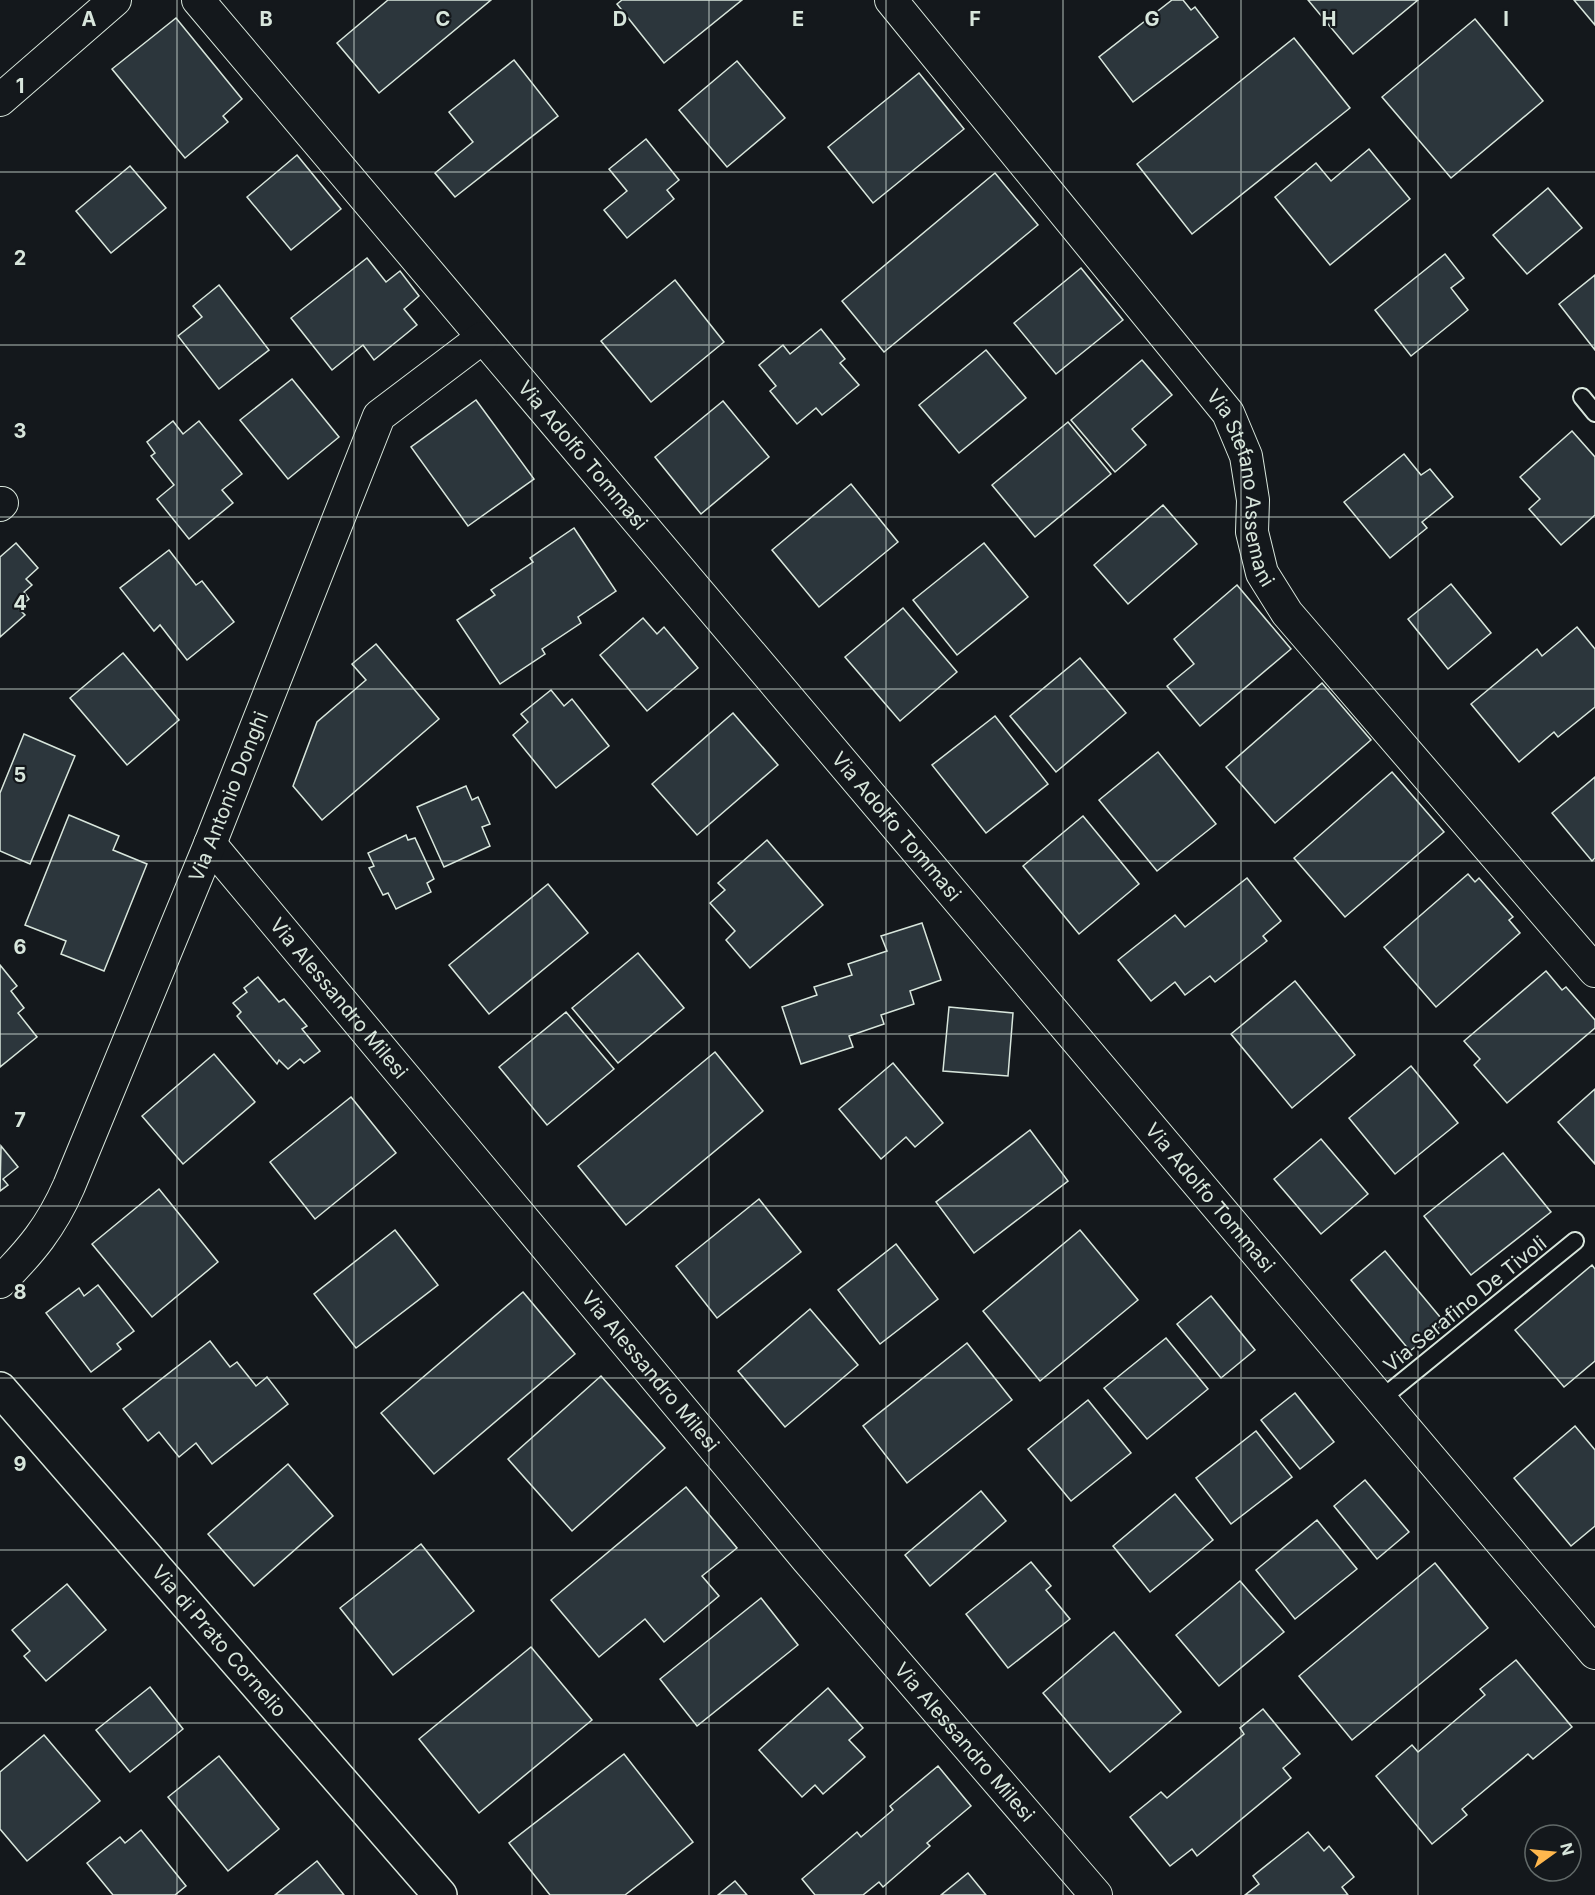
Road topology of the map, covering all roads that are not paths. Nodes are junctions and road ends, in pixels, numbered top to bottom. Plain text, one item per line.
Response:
1 (115, 0) edge
2 (198, 0) edge
3 (891, 0) edge
4 (0, 100) edge
5 (482, 338) junction
6 (1582, 397) dead end
7 (1595, 413) edge
8 (210, 844) junction
9 (1595, 971) edge
10 (1575, 1241) dead end
11 (0, 1282) edge
12 (0, 1389) edge
13 (1381, 1399) junction
14 (1595, 1653) edge
15 (440, 1895) edge
16 (1096, 1895) edge

1 - 4 street
2 - 5 street, Via Adolfo Tommasi
3 - 9 street, Via Stefano Assemani
5 - 8 street, Via Antonio Donghi
5 - 13 street, Via Adolfo Tommasi
6 - 7 lane
8 - 11 street, Via Antonio Donghi
8 - 16 street, Via Alessandro Milesi
10 - 13 lane, Via Serafino De Tivoli
12 - 15 street, Via di Prato Cornelio
13 - 14 street, Via Adolfo Tommasi

